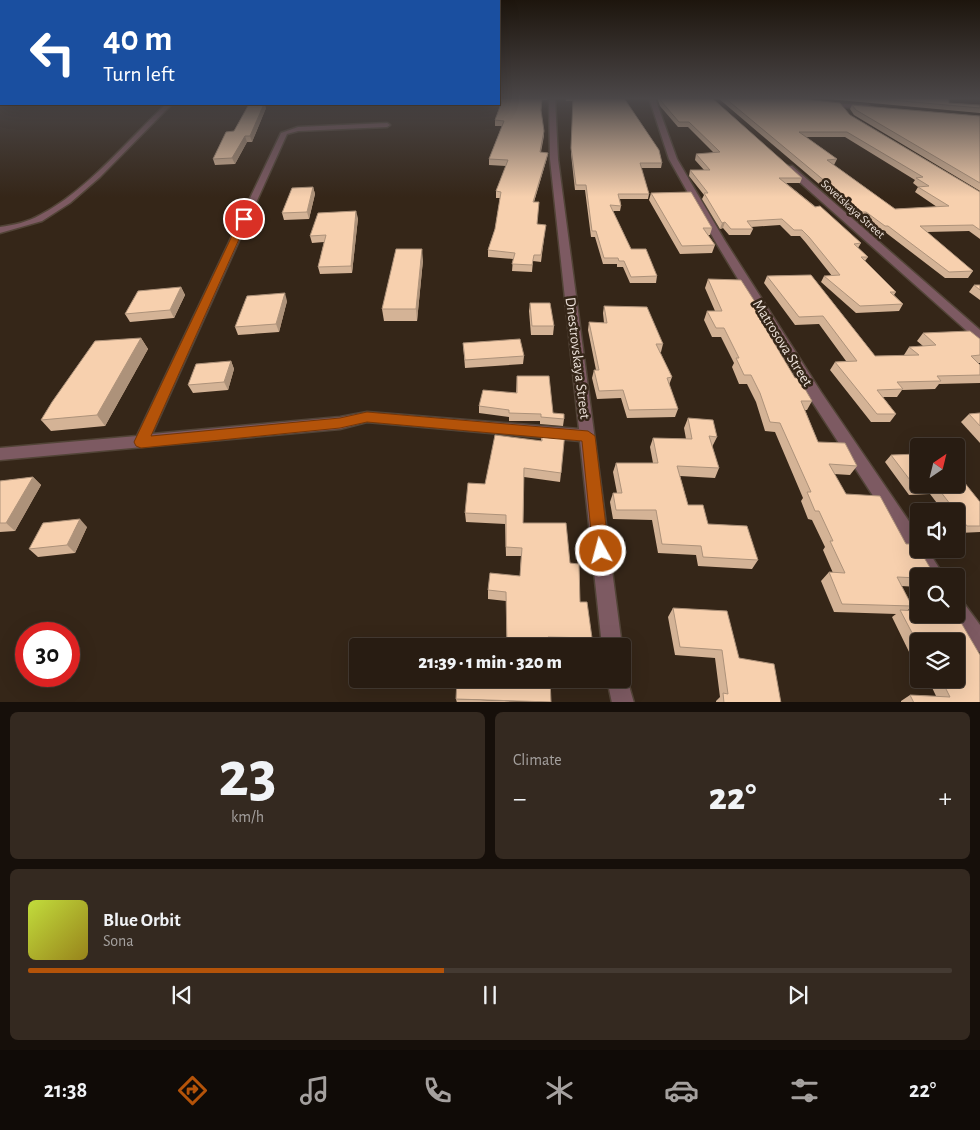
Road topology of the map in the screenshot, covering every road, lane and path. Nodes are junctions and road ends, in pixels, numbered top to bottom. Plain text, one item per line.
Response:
1 (141, 131) edge
2 (292, 131) edge
3 (553, 131) edge
4 (663, 131) edge
5 (785, 165) edge
6 (0, 230) edge
7 (980, 336) edge
8 (588, 436) junction
9 (141, 442) junction
10 (0, 454) edge
11 (929, 568) edge
12 (965, 621) edge
13 (611, 638) edge
14 (980, 642) edge
15 (620, 688) edge
16 (623, 702) edge

1 - 6 street
2 - 9 street
3 - 8 street, Dnestrovskaya Street
4 - 11 street, Matrosova Street
5 - 7 street, Sovetskaya Street
8 - 9 street
8 - 13 street, Dnestrovskaya Street
9 - 10 street
12 - 14 street
15 - 16 street

